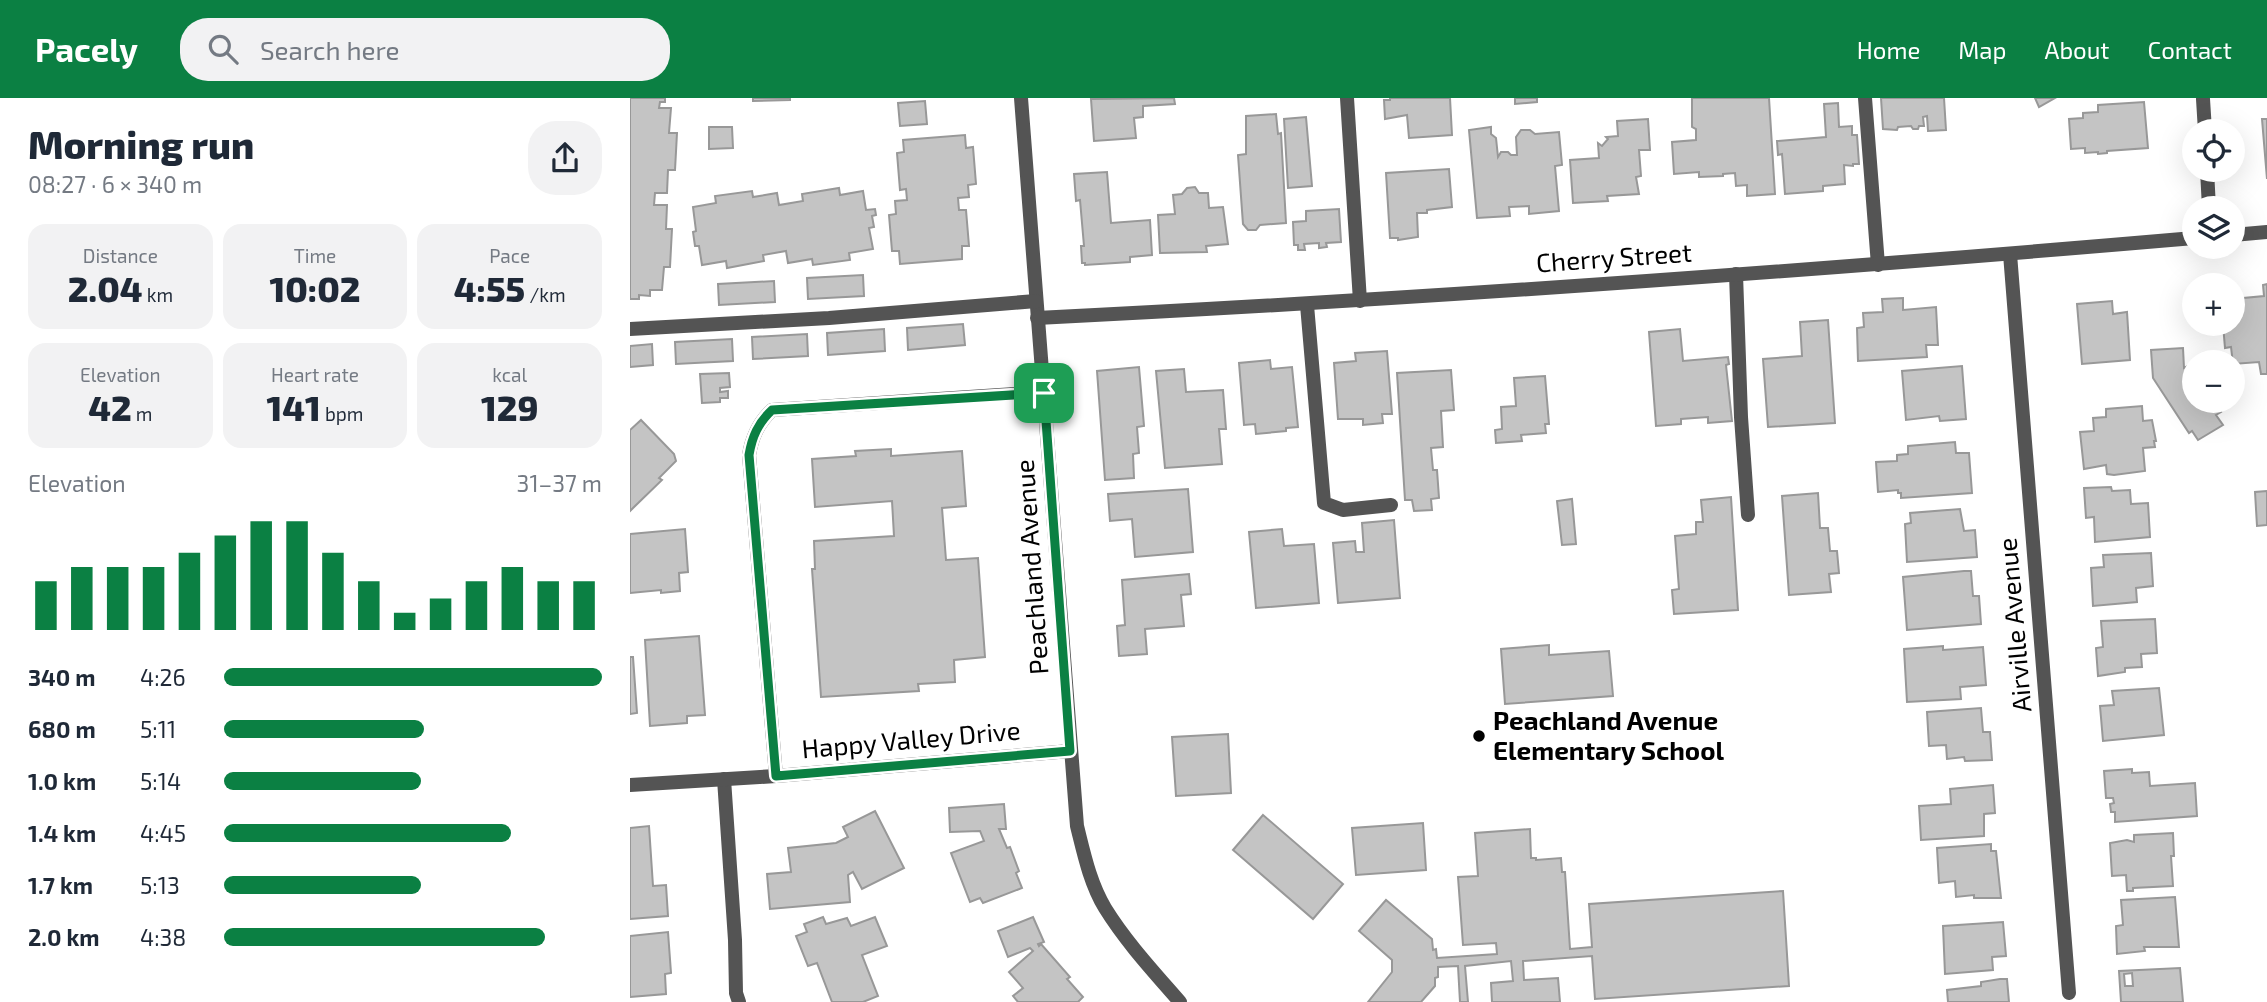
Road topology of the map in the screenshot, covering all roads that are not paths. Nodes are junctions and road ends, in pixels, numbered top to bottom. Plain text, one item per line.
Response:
1 (1021, 98) edge
2 (1347, 98) edge
3 (1865, 98) edge
4 (2203, 99) edge
5 (2204, 119) edge
6 (2267, 232) edge
7 (2245, 234) edge
8 (2182, 239) edge
9 (2010, 254) junction
10 (1878, 265) junction
11 (1736, 274) junction
12 (1036, 301) junction
13 (1360, 301) junction
14 (1307, 305) junction
15 (1037, 318) junction
16 (630, 329) edge
17 (1044, 393) junction
18 (1391, 505) dead end
19 (1748, 515) dead end
20 (1070, 751) junction
21 (776, 776) junction
22 (724, 779) junction
23 (630, 785) edge
24 (2069, 993) dead end
25 (738, 1002) edge
26 (1180, 1002) edge

1 - 12 street, Peachland Avenue
2 - 13 street
3 - 10 street
4 - 5 street
6 - 7 street
8 - 9 street, Cherry Street
9 - 10 street, Cherry Street
9 - 24 street, Airville Avenue
10 - 11 street, Cherry Street
11 - 13 street, Cherry Street
11 - 19 street
12 - 15 street, Peachland Avenue
12 - 16 street
13 - 14 street, Cherry Street
14 - 15 street, Cherry Street
14 - 18 street
15 - 17 street, Peachland Avenue
17 - 20 street, Peachland Avenue
17 - 21 street
20 - 21 street, Happy Valley Drive
20 - 26 street, Peachland Avenue
21 - 22 street, Happy Valley Drive
22 - 23 street, Happy Valley Drive
22 - 25 street

